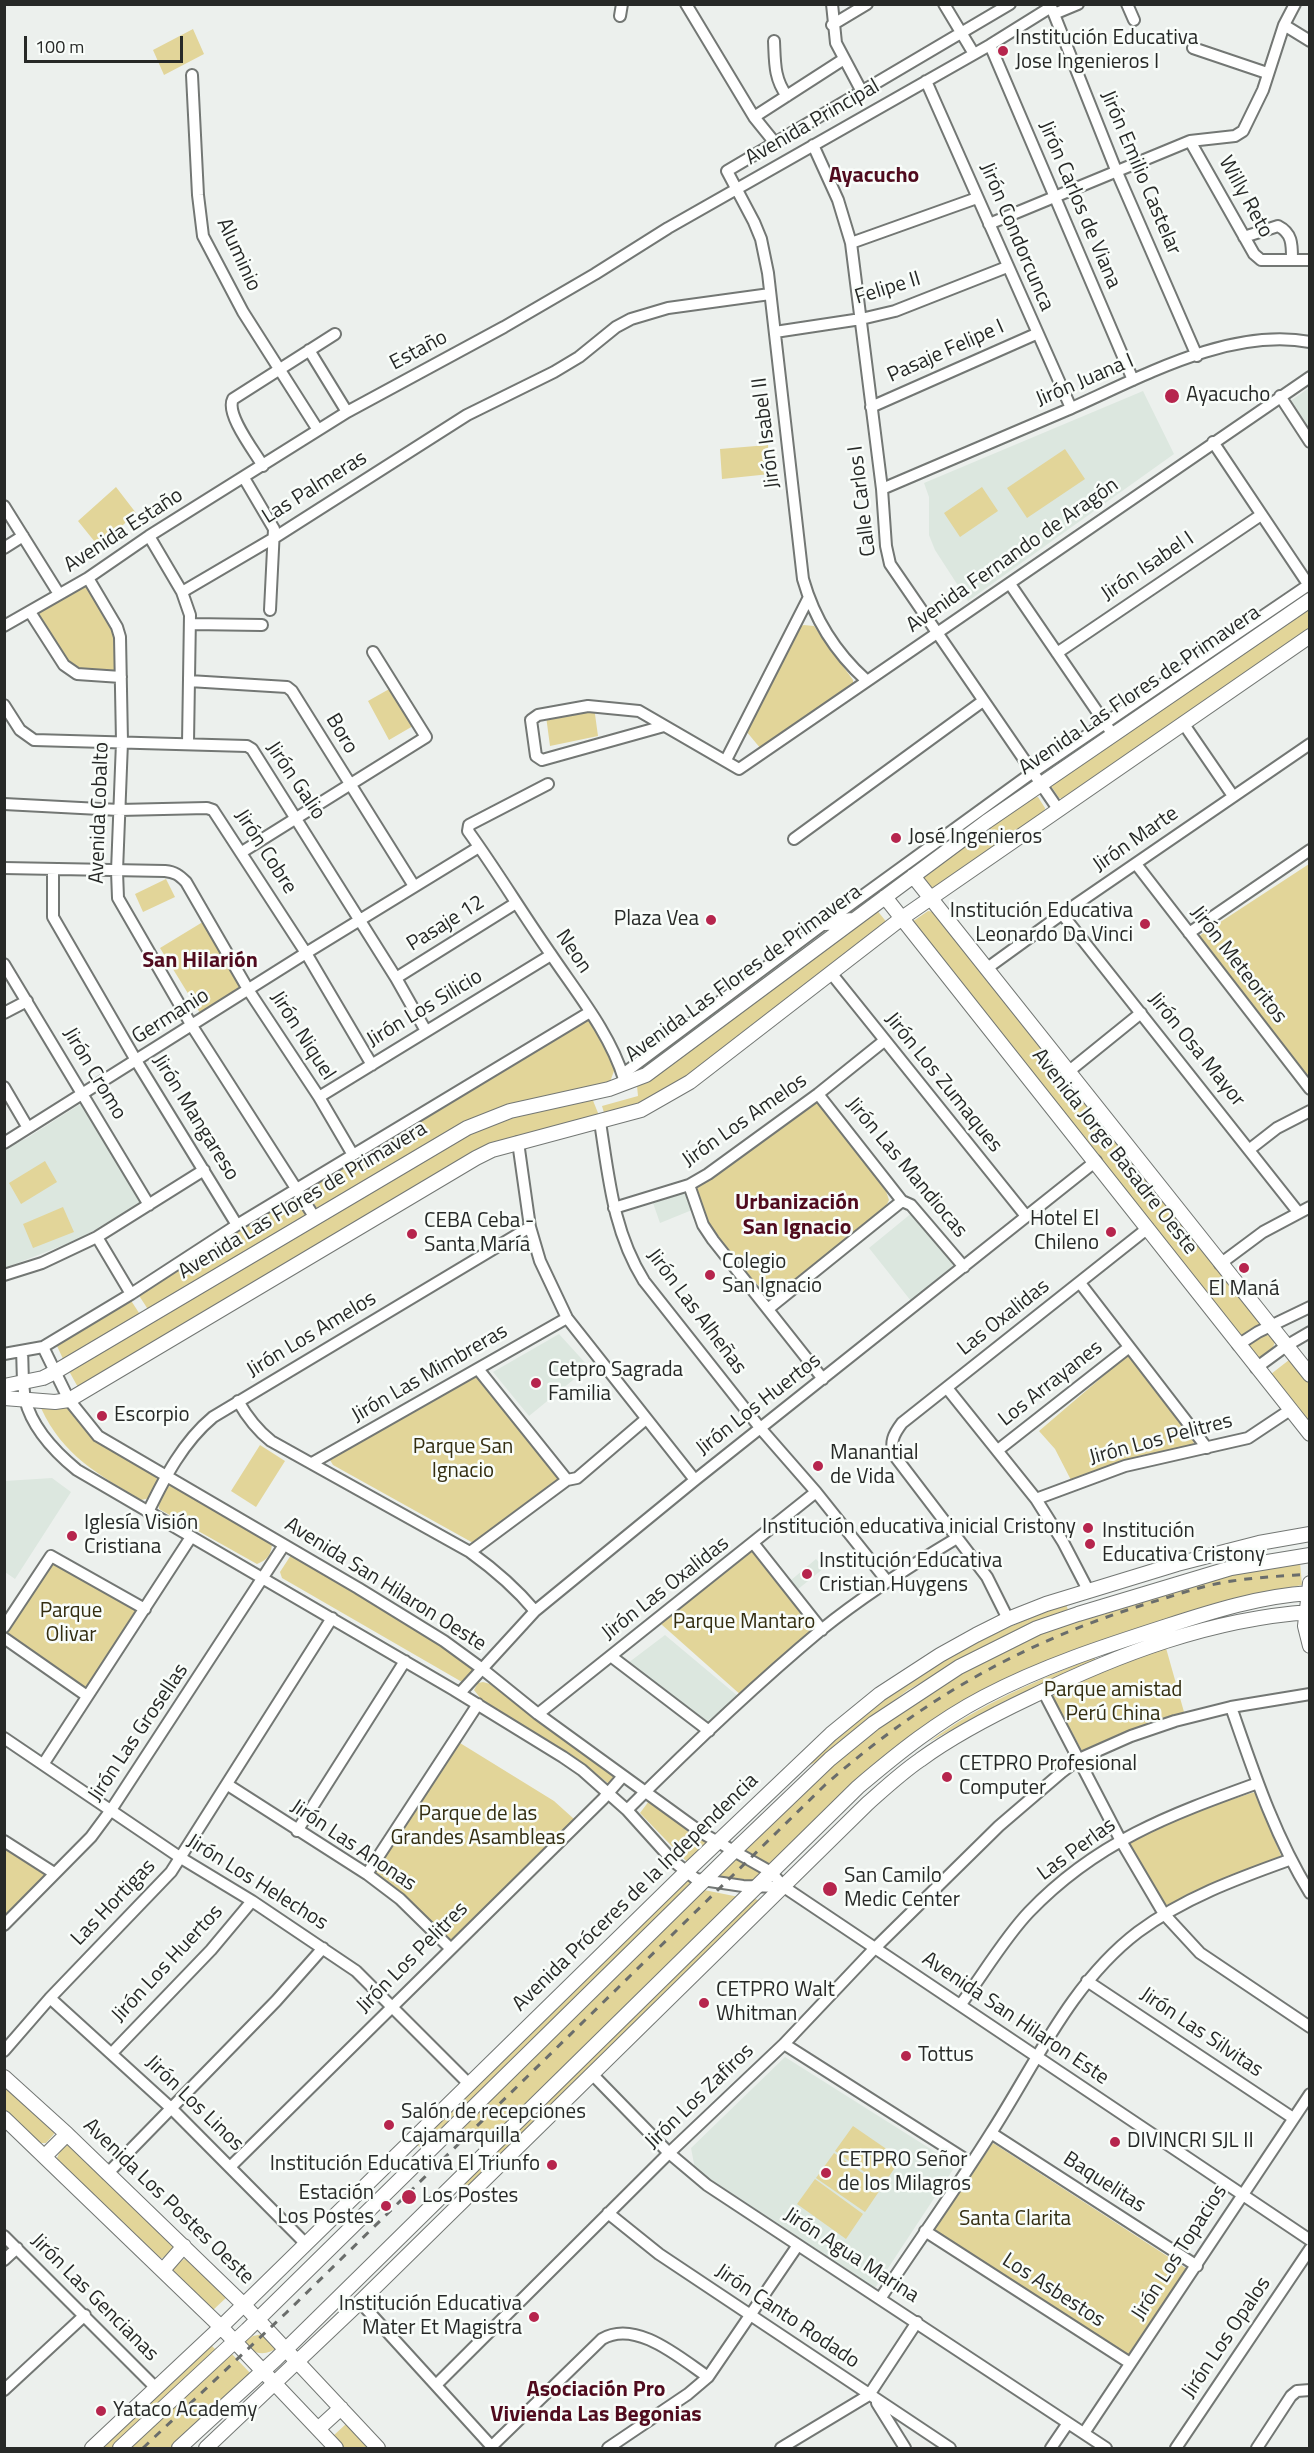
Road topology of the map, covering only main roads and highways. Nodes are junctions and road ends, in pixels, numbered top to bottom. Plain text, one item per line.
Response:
1 (1310, 600) edge
2 (1310, 636) edge
3 (913, 876) junction
4 (885, 897) junction
5 (930, 899) junction
6 (902, 918) junction
7 (852, 920) junction
8 (825, 923) road end
9 (1310, 1375) edge
10 (4, 1386) edge
11 (4, 1398) edge
12 (1310, 1434) edge
13 (1310, 1534) edge
14 (1310, 1555) edge
15 (1309, 1589) edge
16 (1307, 1612) edge
17 (1310, 1646) edge
18 (4, 2077) edge
19 (7, 2124) edge
20 (67, 2134) junction
21 (45, 2156) junction
22 (184, 2246) junction
23 (163, 2270) junction
24 (244, 2305) junction
25 (258, 2319) junction
26 (221, 2327) junction
27 (235, 2342) junction
28 (286, 2349) junction
29 (298, 2361) junction
30 (263, 2371) junction
31 (275, 2384) junction
32 (341, 2408) junction
33 (318, 2429) junction
34 (92, 2448) edge
35 (120, 2448) edge
36 (179, 2448) edge
37 (206, 2448) edge
38 (336, 2448) edge
39 (378, 2448) edge

1 - 3 main road, Avenida Las Flores de Primavera
2 - 5 main road
3 - 4 main road, Avenida Las Flores de Primavera
3 - 5 main road, Avenida Jorge Basadre Oeste
4 - 6 main road, Avenida Jorge Basadre Oeste
4 - 7 main road, Avenida Las Flores de Primavera
5 - 6 main road
5 - 9 main road, Avenida Jorge Basadre Oeste
6 - 11 main road
6 - 12 main road, Avenida Jorge Basadre Oeste
7 - 8 main road
7 - 10 main road, Avenida Las Flores de Primavera
13 - 24 main road, Avenida Próceres de la Independencia
14 - 25 main road, Avenida Próceres de la Independencia
15 - 16 main road
15 - 28 main road
16 - 17 main road
16 - 29 main road
18 - 20 main road, Avenida Los Postes Oeste
19 - 21 main road
20 - 21 main road
20 - 22 main road, Avenida Los Postes Oeste
21 - 23 main road
22 - 23 main road
22 - 24 main road, Avenida Los Postes Oeste
23 - 26 main road
24 - 25 main road, Avenida Los Postes Oeste
24 - 26 main road, Avenida Próceres de la Independencia
25 - 27 main road, Avenida Próceres de la Independencia
25 - 28 main road, Avenida Los Postes Oeste
26 - 27 main road
26 - 34 main road, Avenida Próceres de la Independencia
27 - 30 main road
27 - 35 main road, Avenida Próceres de la Independencia
28 - 29 main road, Avenida Los Postes Oeste
28 - 30 main road
29 - 31 main road
29 - 32 main road, Avenida Los Postes Oeste
30 - 31 main road
30 - 36 main road
31 - 33 main road
31 - 37 main road
32 - 33 main road
32 - 39 main road, Avenida Los Postes Oeste
33 - 38 main road

